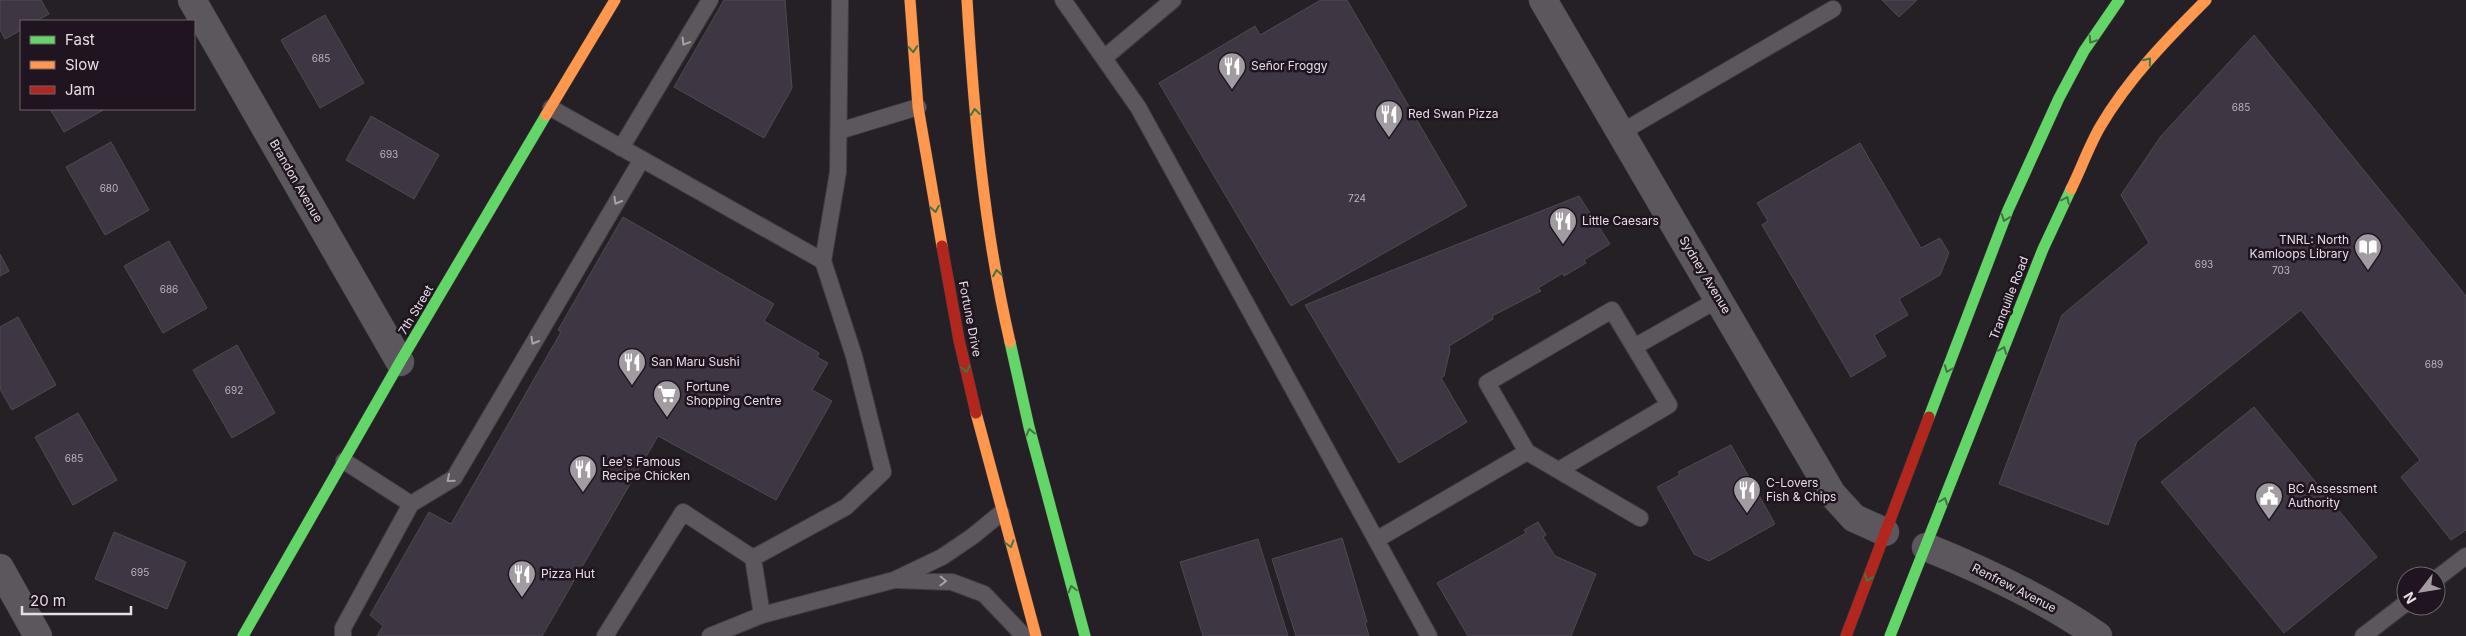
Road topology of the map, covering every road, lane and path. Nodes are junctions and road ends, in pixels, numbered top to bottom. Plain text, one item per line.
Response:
1 (192, 0) edge
2 (615, 0) edge
3 (710, 0) edge
4 (840, 0) edge
5 (910, 0) edge
6 (967, 0) edge
7 (1063, 0) edge
8 (1173, 0) edge
9 (1543, 0) edge
10 (2119, 0) edge
11 (2206, 0) edge
12 (1834, 8) dead end
13 (1104, 58) junction
14 (918, 107) junction
15 (551, 108) junction
16 (839, 132) junction
17 (1620, 133) junction
18 (622, 148) junction
19 (642, 159) junction
20 (823, 261) junction
21 (1719, 299) junction
22 (1634, 347) junction
23 (400, 362) junction
24 (1527, 452) junction
25 (344, 461) junction
26 (1559, 470) junction
27 (411, 504) junction
28 (1001, 513) junction
29 (1640, 518) dead end
30 (1889, 534) junction
31 (1376, 540) junction
32 (1922, 545) junction
33 (2466, 556) edge
34 (753, 558) junction
35 (0, 568) edge
36 (2446, 571) edge
37 (894, 580) junction
38 (2396, 611) edge
39 (762, 616) junction
40 (38, 636) edge
41 (243, 636) edge
42 (343, 636) edge
43 (605, 636) edge
44 (710, 636) edge
45 (1024, 636) edge
46 (1036, 636) edge
47 (1085, 636) edge
48 (1429, 636) edge
49 (1846, 636) edge
50 (1890, 636) edge
51 (2098, 636) edge
52 (2363, 636) edge

1 - 23 street, Brandon Avenue
2 - 15 main road, 7th Street
3 -> 18 lane
4 - 16 lane
5 -> 14 main road, Fortune Drive
47 -> 6 main road
7 - 13 lane
8 - 13 lane
9 - 17 street, Sydney Avenue
10 -> 30 main road
32 -> 11 main road, Tranquille Road
12 - 17 lane
13 - 31 lane
14 - 16 lane
14 -> 28 main road, Fortune Drive
15 - 18 lane
15 - 23 main road, 7th Street
16 - 20 lane
17 - 21 street, Sydney Avenue
18 - 19 lane
19 - 20 lane
19 -> 27 lane
20 - 34 lane
21 - 22 lane
21 - 30 street, Sydney Avenue
22 - 24 lane
22 - 26 lane
23 - 25 main road, 7th Street
24 - 26 lane
24 - 31 lane
25 - 27 lane
25 - 41 main road, 7th Street
26 - 29 lane
27 - 42 lane
28 - 37 lane
28 -> 46 main road, Fortune Drive
30 -> 49 main road
31 - 48 lane
32 - 50 main road, Tranquille Road
32 - 51 street, Renfrew Avenue
33 - 36 lane
34 - 39 lane
34 - 43 lane
35 - 40 street
37 - 39 lane
37 -> 45 lane
38 - 52 lane
39 - 44 lane

